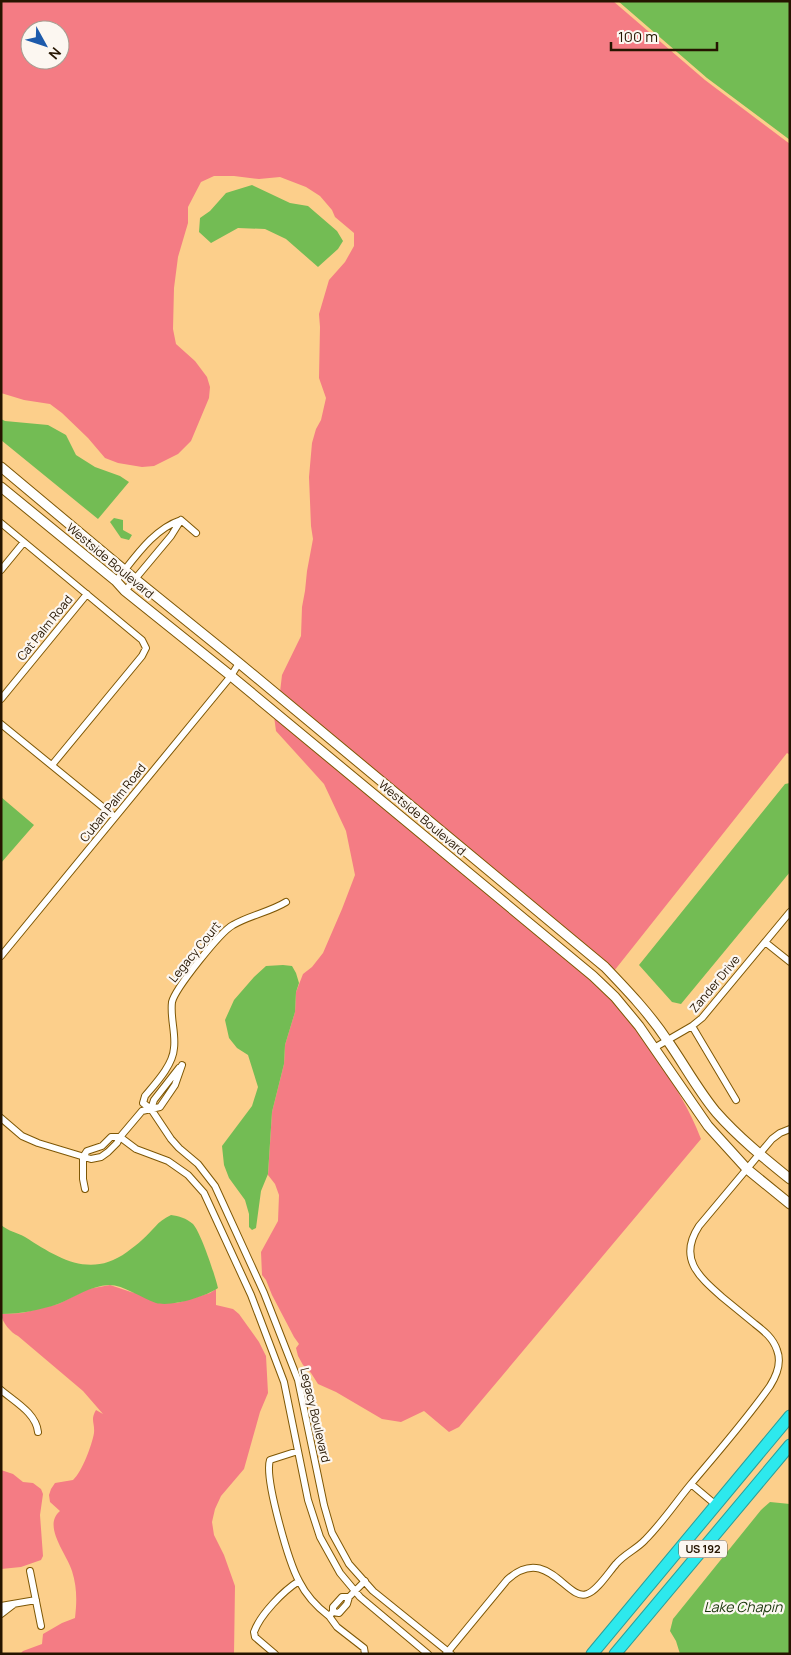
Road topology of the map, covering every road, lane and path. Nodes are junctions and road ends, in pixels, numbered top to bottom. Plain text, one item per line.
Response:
1 (1, 467) edge
2 (1, 487) edge
3 (181, 520) junction
4 (1, 523) edge
5 (196, 532) dead end
6 (24, 542) junction
7 (147, 544) junction
8 (157, 552) junction
9 (1, 570) edge
10 (125, 570) junction
11 (135, 579) junction
12 (116, 581) junction
13 (125, 591) junction
14 (87, 594) junction
15 (240, 663) junction
16 (231, 676) junction
17 (1, 699) edge
18 (1, 724) edge
19 (52, 765) junction
20 (115, 817) junction
21 (286, 902) dead end
22 (790, 912) edge
23 (765, 942) junction
24 (1, 956) edge
25 (790, 962) edge
26 (692, 1026) junction
27 (667, 1040) junction
28 (654, 1048) junction
29 (170, 1064) junction
30 (736, 1100) dead end
31 (151, 1108) junction
32 (1, 1118) edge
33 (790, 1129) edge
34 (120, 1136) junction
35 (760, 1154) junction
36 (82, 1156) junction
37 (747, 1169) junction
38 (790, 1179) edge
39 (85, 1190) dead end
40 (790, 1204) edge
41 (1, 1390) edge
42 (790, 1416) edge
43 (38, 1432) dead end
44 (790, 1445) edge
45 (298, 1452) junction
46 (691, 1484) junction
47 (716, 1505) junction
48 (713, 1537) junction
49 (30, 1571) dead end
50 (299, 1581) junction
51 (365, 1581) junction
52 (355, 1591) junction
53 (36, 1600) junction
54 (14, 1604) junction
55 (1, 1606) edge
56 (1, 1614) edge
57 (331, 1614) junction
58 (41, 1626) dead end
59 (448, 1653) edge
60 (275, 1654) edge
61 (364, 1654) edge
62 (428, 1654) edge
63 (592, 1654) edge
64 (616, 1654) edge

1 - 10 street, Westside Boulevard
2 - 12 street, Westside Boulevard
3 - 5 street
3 - 7 street
3 - 8 street
4 - 6 street
6 - 9 street
6 - 14 street
7 - 8 street
7 - 10 street
8 - 11 street
10 - 11 street, Westside Boulevard
10 - 12 street
11 - 13 street
11 - 15 street, Westside Boulevard
12 - 13 street, Westside Boulevard
13 - 16 street, Westside Boulevard
14 - 17 street, Cat Palm Road
14 - 19 street
15 - 16 street, Cuban Palm Road
15 - 27 street, Westside Boulevard
16 - 20 street, Cuban Palm Road
16 - 28 street, Westside Boulevard
18 - 19 street
19 - 20 street
20 - 24 street, Cuban Palm Road
21 - 29 street, Legacy Court
22 - 23 street, Zander Drive
23 - 25 street
23 - 26 street, Zander Drive
26 - 27 street
26 - 30 street, Zander Drive
27 - 28 street
27 - 35 street, Westside Boulevard
28 - 37 street, Westside Boulevard
29 - 31 street, Legacy Court
29 - 31 street
31 - 34 street
31 - 51 street, Legacy Boulevard
32 - 36 street
33 - 35 street
34 - 36 street
34 - 36 street
34 - 45 street, Legacy Boulevard
35 - 37 street
35 - 38 street, Westside Boulevard
36 - 39 street
37 - 40 street, Westside Boulevard
37 - 46 street
41 - 43 street
42 - 47 highway, US 192
44 - 48 highway, US 192
45 - 50 street
45 - 52 street, Legacy Boulevard
46 - 47 street
46 - 59 street
47 - 48 highway
47 - 63 highway, US 192
48 - 64 highway, US 192
49 - 53 street
50 - 57 street
50 - 60 street
51 - 52 street
51 - 59 street, Legacy Boulevard
52 - 57 street
52 - 62 street, Legacy Boulevard
53 - 54 street
53 - 58 street
54 - 55 street
54 - 56 street
57 - 61 street

